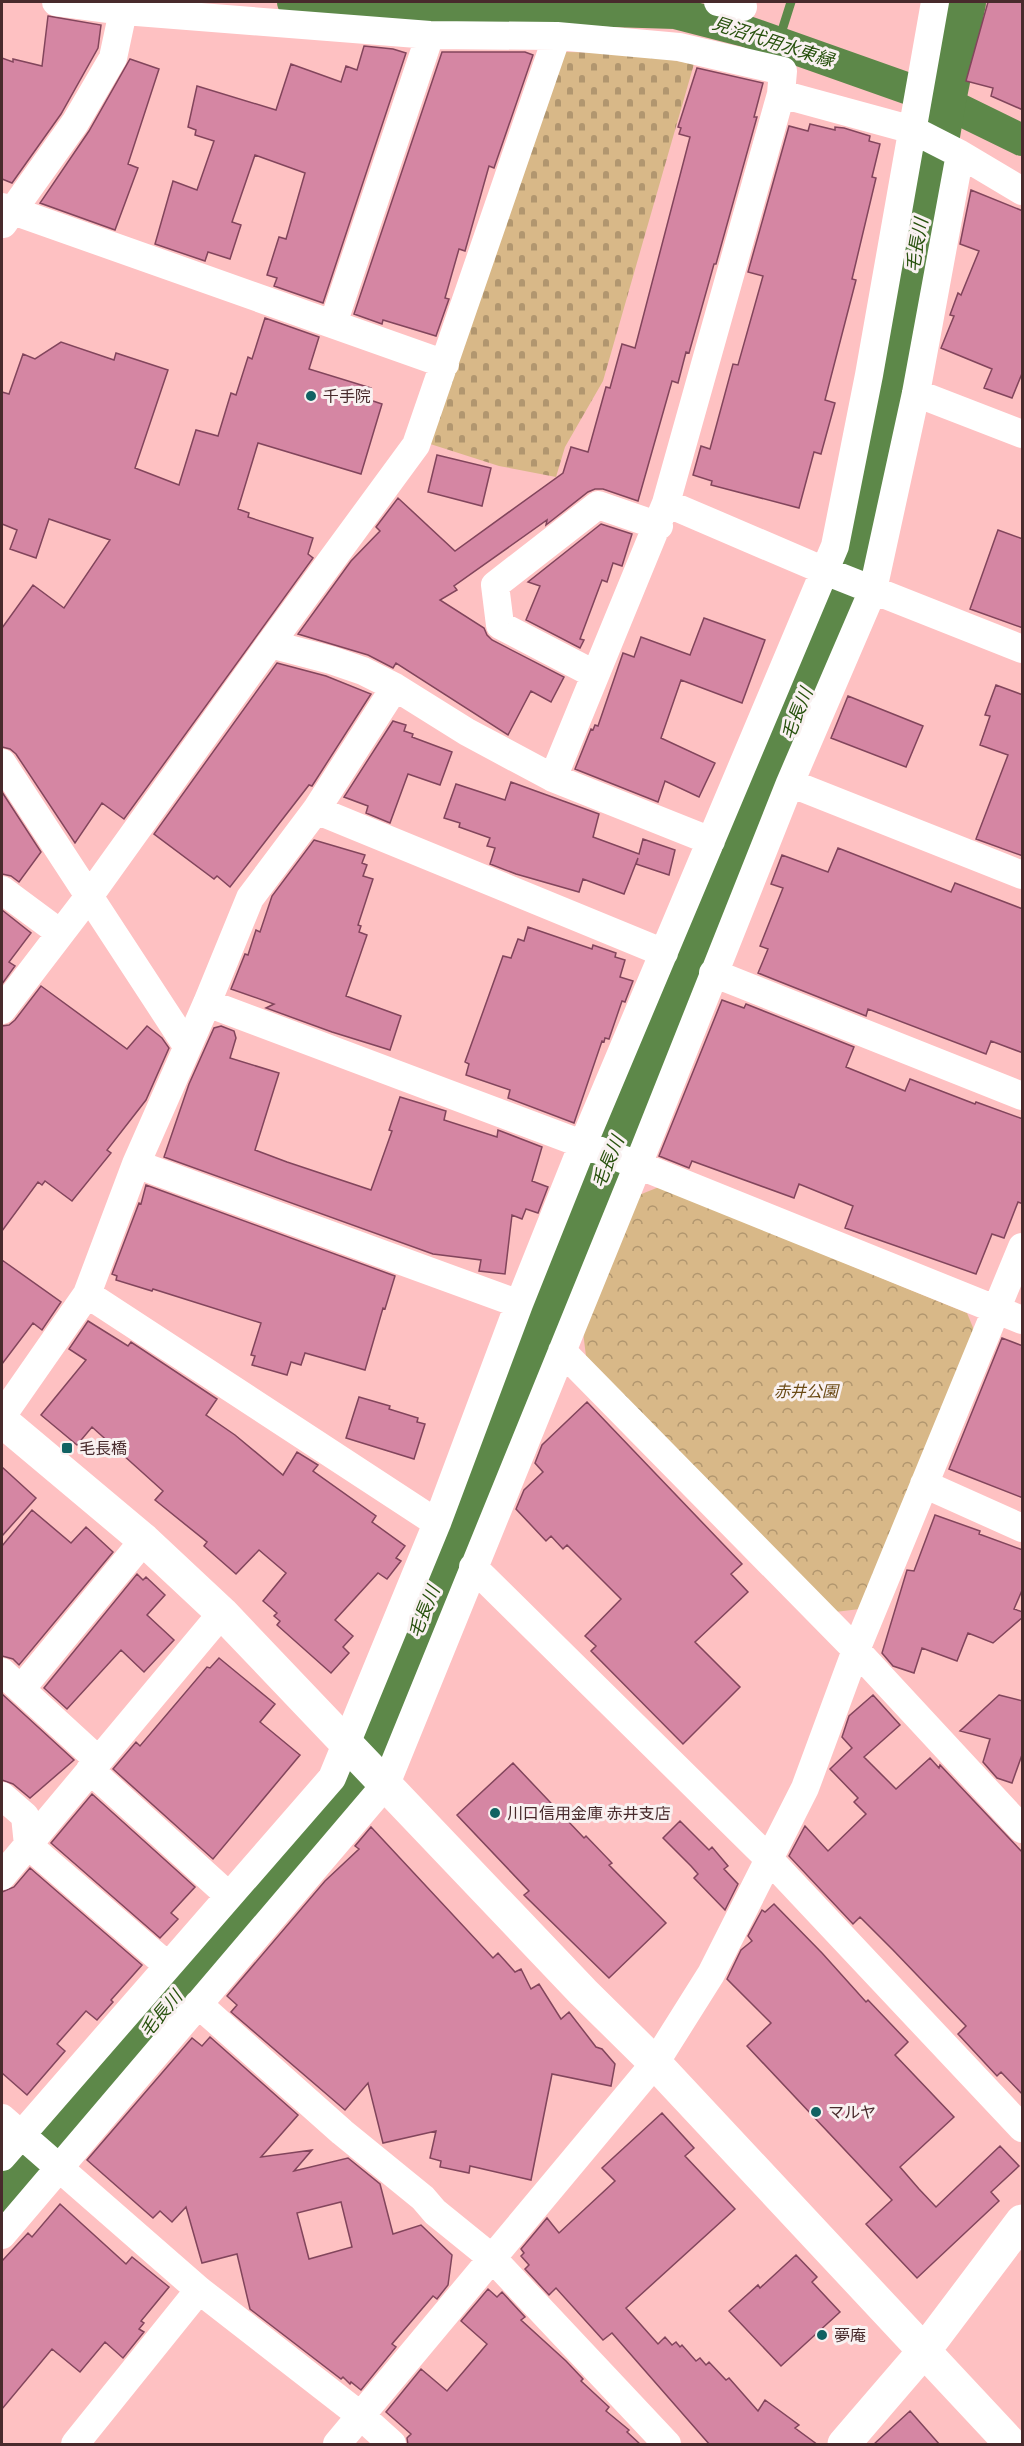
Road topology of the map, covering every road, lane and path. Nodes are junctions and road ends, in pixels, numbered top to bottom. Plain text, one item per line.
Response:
1 (56, 2) edge
2 (718, 2) edge
3 (742, 2) edge
4 (935, 2) edge
5 (124, 6) edge
6 (430, 35) junction
7 (557, 36) junction
8 (781, 94) junction
9 (913, 130) junction
10 (960, 153) junction
11 (1023, 191) edge
12 (5, 214) edge
13 (333, 324) junction
14 (445, 364) junction
15 (916, 393) junction
16 (1023, 434) edge
17 (663, 515) junction
18 (825, 571) junction
19 (873, 590) junction
20 (270, 644) junction
21 (1023, 649) edge
22 (594, 674) junction
23 (395, 687) junction
24 (2, 763) edge
25 (553, 778) junction
26 (790, 783) junction
27 (316, 810) junction
28 (711, 841) junction
29 (1023, 875) edge
30 (2, 890) edge
31 (90, 895) junction
32 (60, 933) junction
33 (664, 954) junction
34 (713, 973) junction
35 (207, 1003) junction
36 (2, 1010) edge
37 (187, 1046) junction
38 (1023, 1096) edge
39 (583, 1144) junction
40 (136, 1164) junction
41 (638, 1164) junction
42 (1023, 1247) edge
43 (87, 1294) junction
44 (519, 1304) junction
45 (995, 1309) junction
46 (1023, 1320) edge
47 (562, 1351) junction
48 (2, 1416) edge
49 (2, 1421) edge
50 (924, 1484) junction
51 (437, 1523) junction
52 (1023, 1528) edge
53 (144, 1540) junction
54 (474, 1567) junction
55 (222, 1612) junction
56 (856, 1650) junction
57 (11, 1680) edge
58 (351, 1748) junction
59 (94, 1765) junction
60 (382, 1780) junction
61 (2, 1796) edge
62 (1023, 1829) edge
63 (28, 1845) junction
64 (769, 1859) junction
65 (2, 1876) edge
66 (229, 1896) junction
67 (168, 1966) junction
68 (198, 2004) junction
69 (655, 2063) junction
70 (1023, 2128) edge
71 (32, 2145) edge
72 (2, 2157) edge
73 (1023, 2221) edge
74 (2, 2235) edge
75 (493, 2259) junction
76 (199, 2290) junction
77 (924, 2351) junction
78 (361, 2416) junction
79 (75, 2445) edge
80 (337, 2445) edge
81 (392, 2445) edge
82 (667, 2445) edge
83 (844, 2445) edge
84 (1011, 2445) edge

1 - 5 street
2 - 3 street
4 - 9 street
5 - 6 street
5 - 12 street
6 - 7 street
6 - 13 street
7 - 8 street
7 - 14 street
8 - 9 street
8 - 17 street
9 - 10 street
9 - 18 street
10 - 11 street
10 - 15 street
12 - 13 street
13 - 14 street
14 - 20 street
15 - 16 street
15 - 19 street
17 - 18 street
17 - 22 street
17 - 22 street
18 - 19 street
18 - 28 street
19 - 21 street
19 - 26 street
20 - 23 street
20 - 31 street
22 - 25 street
23 - 25 street
23 - 27 street
24 - 31 street
25 - 28 street
26 - 29 street
26 - 34 street
27 - 33 street
27 - 35 street
28 - 33 street
30 - 32 street
31 - 32 street
31 - 37 street
32 - 36 street
33 - 39 street
34 - 38 street
34 - 41 street
35 - 37 street
35 - 39 street
37 - 40 street
39 - 41 street
39 - 44 street
40 - 43 street
40 - 44 street
41 - 45 street
41 - 47 street
42 - 45 street
43 - 48 street
43 - 51 street
44 - 51 street
45 - 46 street
45 - 50 street
47 - 54 street
47 - 56 street
49 - 53 street
50 - 52 street
50 - 56 street
51 - 58 street
53 - 55 street
53 - 57 street
54 - 60 street
54 - 64 street
55 - 58 street
55 - 59 street
56 - 62 street
56 - 64 street
57 - 59 street
58 - 60 street
58 - 66 street
59 - 63 street
59 - 66 street
60 - 68 street
60 - 69 street
61 - 63 street
63 - 65 street
63 - 67 street
64 - 69 street
64 - 70 street
66 - 67 street
67 - 71 street
68 - 71 street
68 - 75 street
69 - 75 street
69 - 77 street
71 - 72 street
71 - 74 street
71 - 76 street
73 - 77 street
75 - 78 street
75 - 82 street
76 - 78 street
76 - 79 street
77 - 83 street
77 - 84 street
78 - 80 street
78 - 81 street

